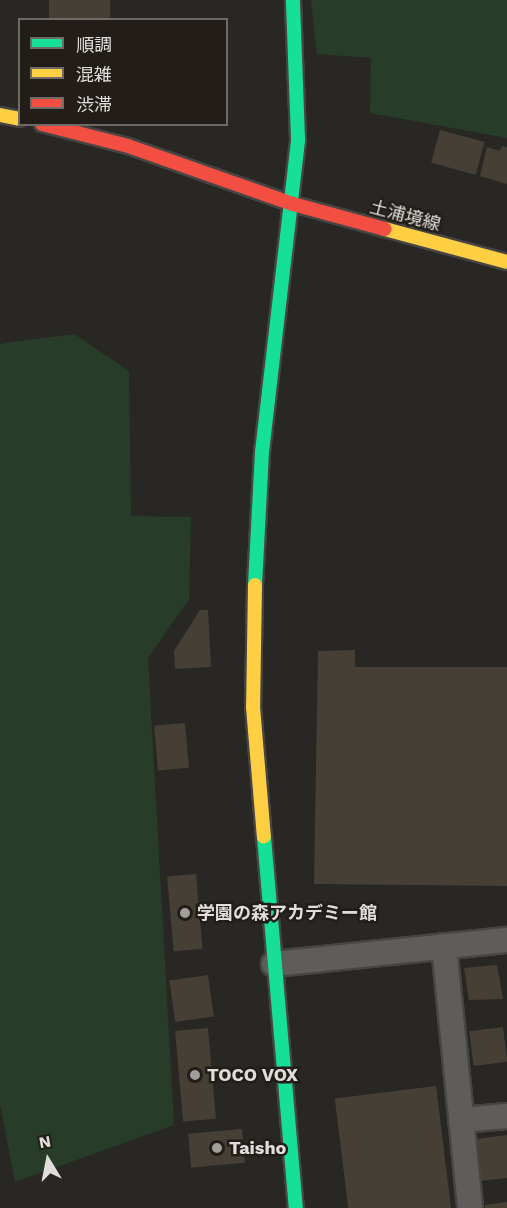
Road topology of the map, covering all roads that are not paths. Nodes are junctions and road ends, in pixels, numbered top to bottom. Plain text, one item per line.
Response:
1 (293, 0) edge
2 (0, 115) edge
3 (18, 119) edge
4 (50, 126) edge
5 (293, 204) junction
6 (507, 262) edge
7 (507, 940) edge
8 (444, 946) junction
9 (274, 964) junction
10 (507, 1116) edge
11 (461, 1120) junction
12 (296, 1208) edge
13 (470, 1208) edge

1 - 5 street
2 - 3 street
4 - 5 street, 土浦境線
5 - 6 street, 土浦境線
5 - 9 street
7 - 8 street
8 - 9 street
8 - 11 street
9 - 12 street
10 - 11 street
11 - 13 street

